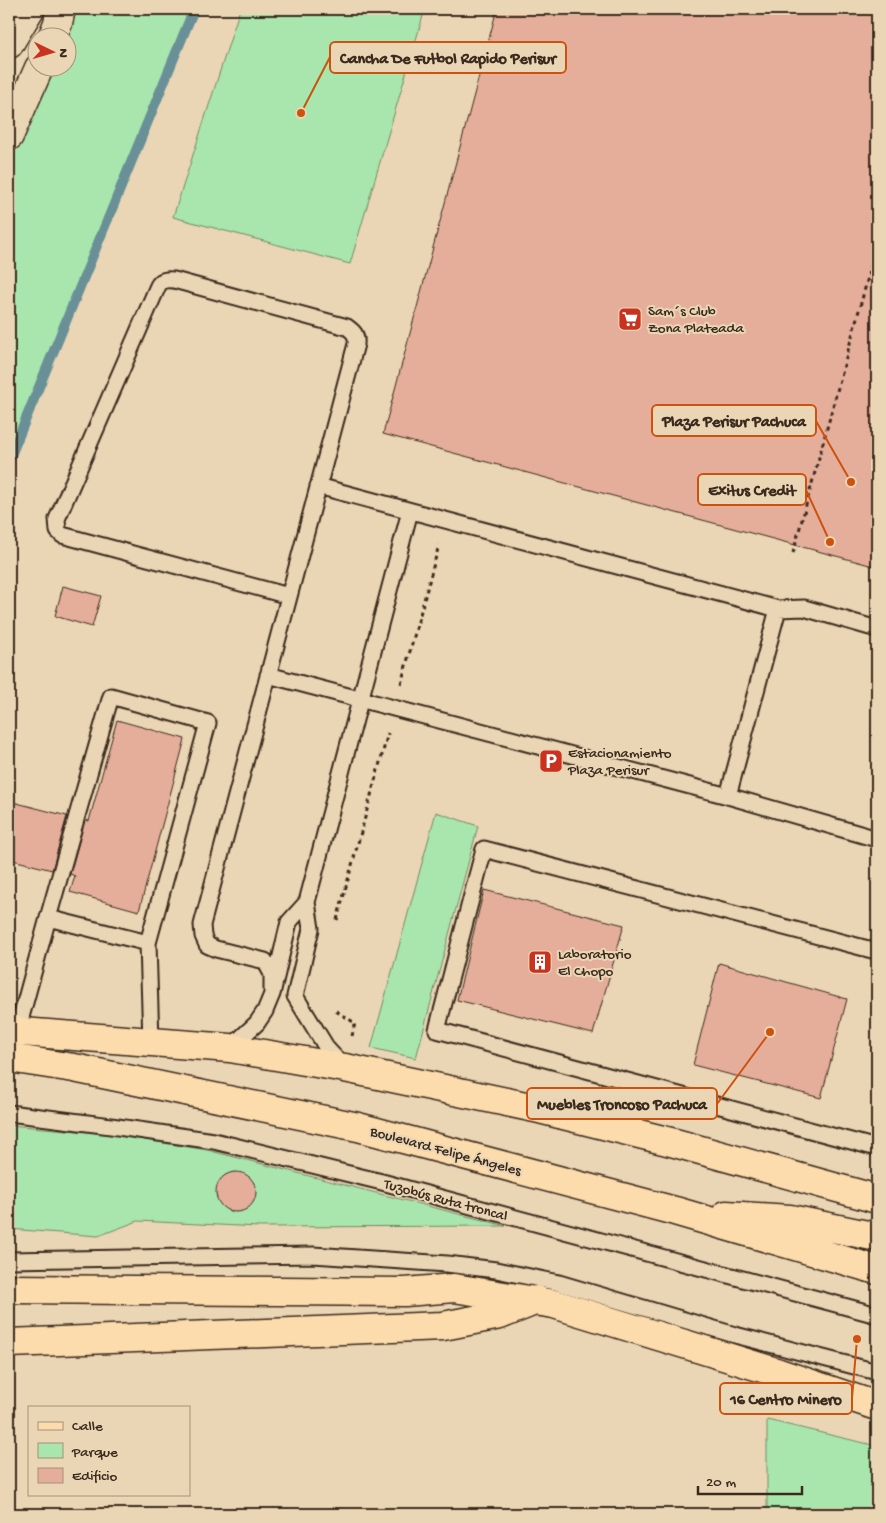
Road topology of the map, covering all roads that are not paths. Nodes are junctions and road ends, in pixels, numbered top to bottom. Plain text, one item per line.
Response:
1 (30, 9) edge
2 (61, 9) edge
3 (56, 28) edge
4 (9, 44) edge
5 (35, 78) edge
6 (9, 136) edge
7 (318, 486) junction
8 (410, 511) junction
9 (289, 596) junction
10 (778, 609) junction
11 (877, 629) edge
12 (268, 676) junction
13 (360, 700) junction
14 (728, 796) junction
15 (877, 839) edge
16 (307, 902) junction
17 (48, 918) junction
18 (148, 943) junction
19 (872, 950) dead end
20 (272, 994) junction
21 (13, 1032) edge
22 (151, 1042) junction
23 (230, 1048) junction
24 (9, 1058) edge
25 (345, 1068) junction
26 (9, 1113) edge
27 (877, 1148) edge
28 (877, 1198) edge
29 (675, 1211) junction
30 (877, 1237) edge
31 (9, 1260) edge
32 (877, 1270) edge
33 (9, 1289) edge
34 (537, 1300) junction
35 (877, 1315) edge
36 (9, 1343) edge
37 (877, 1372) edge
38 (877, 1406) edge

1 - 4 street
2 - 3 street
5 - 6 street
7 - 8 lane
7 - 9 lane
7 - 9 lane
8 - 10 lane
8 - 13 lane
9 - 12 lane
10 - 11 lane
10 - 14 lane
12 - 13 lane
12 - 20 lane
13 - 14 lane
13 - 16 lane
14 - 15 lane
16 - 20 lane
16 - 25 lane
17 - 18 lane
17 - 18 lane
17 - 21 lane
18 - 22 lane
19 - 27 lane
20 - 23 lane
21 - 22 main road
22 - 23 main road
23 - 25 main road
24 - 29 main road, Boulevard Felipe Ángeles
25 - 28 main road
26 - 35 lane, Tuzobús Ruta troncal
29 - 30 main road
29 - 32 main road, Boulevard Felipe Ángeles
31 - 37 lane
33 - 34 main road
34 - 36 main road
34 - 38 main road

